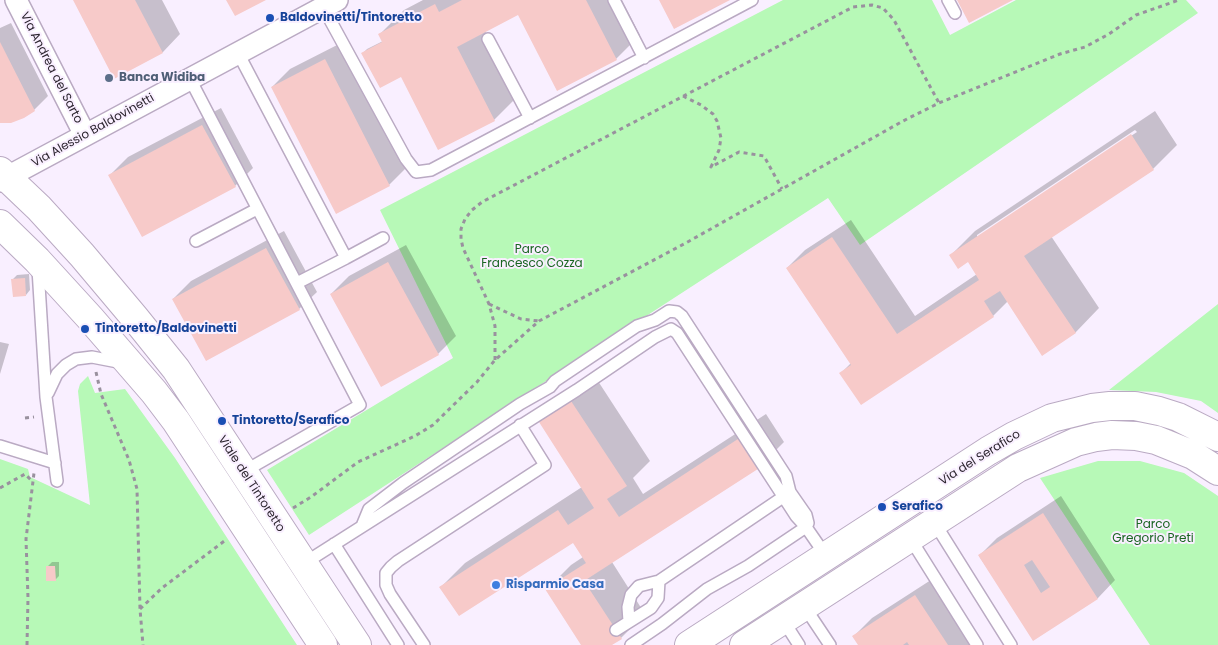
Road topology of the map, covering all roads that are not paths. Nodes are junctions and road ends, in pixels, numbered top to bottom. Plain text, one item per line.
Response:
1 (16, 0) edge
2 (614, 0) edge
3 (752, 0) edge
4 (948, 0) edge
5 (330, 4) edge
6 (955, 13) dead end
7 (488, 39) dead end
8 (238, 54) junction
9 (644, 58) junction
10 (190, 79) junction
11 (530, 118) junction
12 (85, 135) junction
13 (3, 177) edge
14 (258, 209) junction
15 (0, 224) edge
16 (383, 238) dead end
17 (196, 241) dead end
18 (346, 258) junction
19 (37, 260) junction
20 (297, 283) junction
21 (132, 365) junction
22 (46, 397) junction
23 (520, 426) junction
24 (1218, 437) edge
25 (0, 446) edge
26 (55, 463) junction
27 (1218, 471) edge
28 (243, 472) junction
29 (57, 481) dead end
30 (787, 494) junction
31 (934, 522) junction
32 (362, 526) junction
33 (806, 527) junction
34 (910, 538) junction
35 (334, 544) junction
36 (826, 556) junction
37 (303, 564) junction
38 (659, 581) junction
39 (842, 582) junction
40 (793, 613) junction
41 (629, 620) junction
42 (616, 630) dead end
43 (322, 645) edge
44 (357, 645) edge
45 (398, 645) edge
46 (424, 645) edge
47 (631, 645) edge
48 (689, 645) edge
49 (744, 645) edge
50 (799, 645) edge
51 (830, 645) edge
52 (977, 645) edge
53 (1011, 645) edge

1 - 12 street, Via Andrea del Sarto
2 - 9 lane
3 - 9 lane
4 - 6 lane
5 - 8 street, Via Alessio Baldovinetti
5 - 11 lane
7 - 11 lane
8 - 10 street, Via Alessio Baldovinetti
8 - 18 lane
9 - 11 lane
10 - 12 street, Via Alessio Baldovinetti
10 - 14 lane
12 - 13 street, Via Alessio Baldovinetti
13 - 28 street, Viale del Tintoretto
14 - 17 lane
14 - 20 lane
15 - 19 street
16 - 18 lane
18 - 20 lane
19 - 21 street
19 - 22 lane
20 - 28 lane
21 - 22 lane
21 - 43 street
22 - 26 lane
23 - 30 lane
23 - 32 lane
23 - 46 lane
24 - 36 street, Via del Serafico
25 - 26 lane
26 - 29 lane
27 - 31 street
28 - 37 street, Viale del Tintoretto
30 - 32 lane
30 - 33 lane
30 - 38 lane
31 - 34 street
31 - 53 lane
32 - 35 lane
33 - 36 lane
33 - 47 lane
34 - 39 street
34 - 52 lane
35 - 37 lane
35 - 45 lane
36 - 39 street
36 - 48 street, Via del Serafico
37 - 44 street, Viale del Tintoretto
38 - 41 lane
38 - 41 lane
39 - 40 street
40 - 49 street
40 - 50 lane
40 - 51 lane
41 - 42 lane

